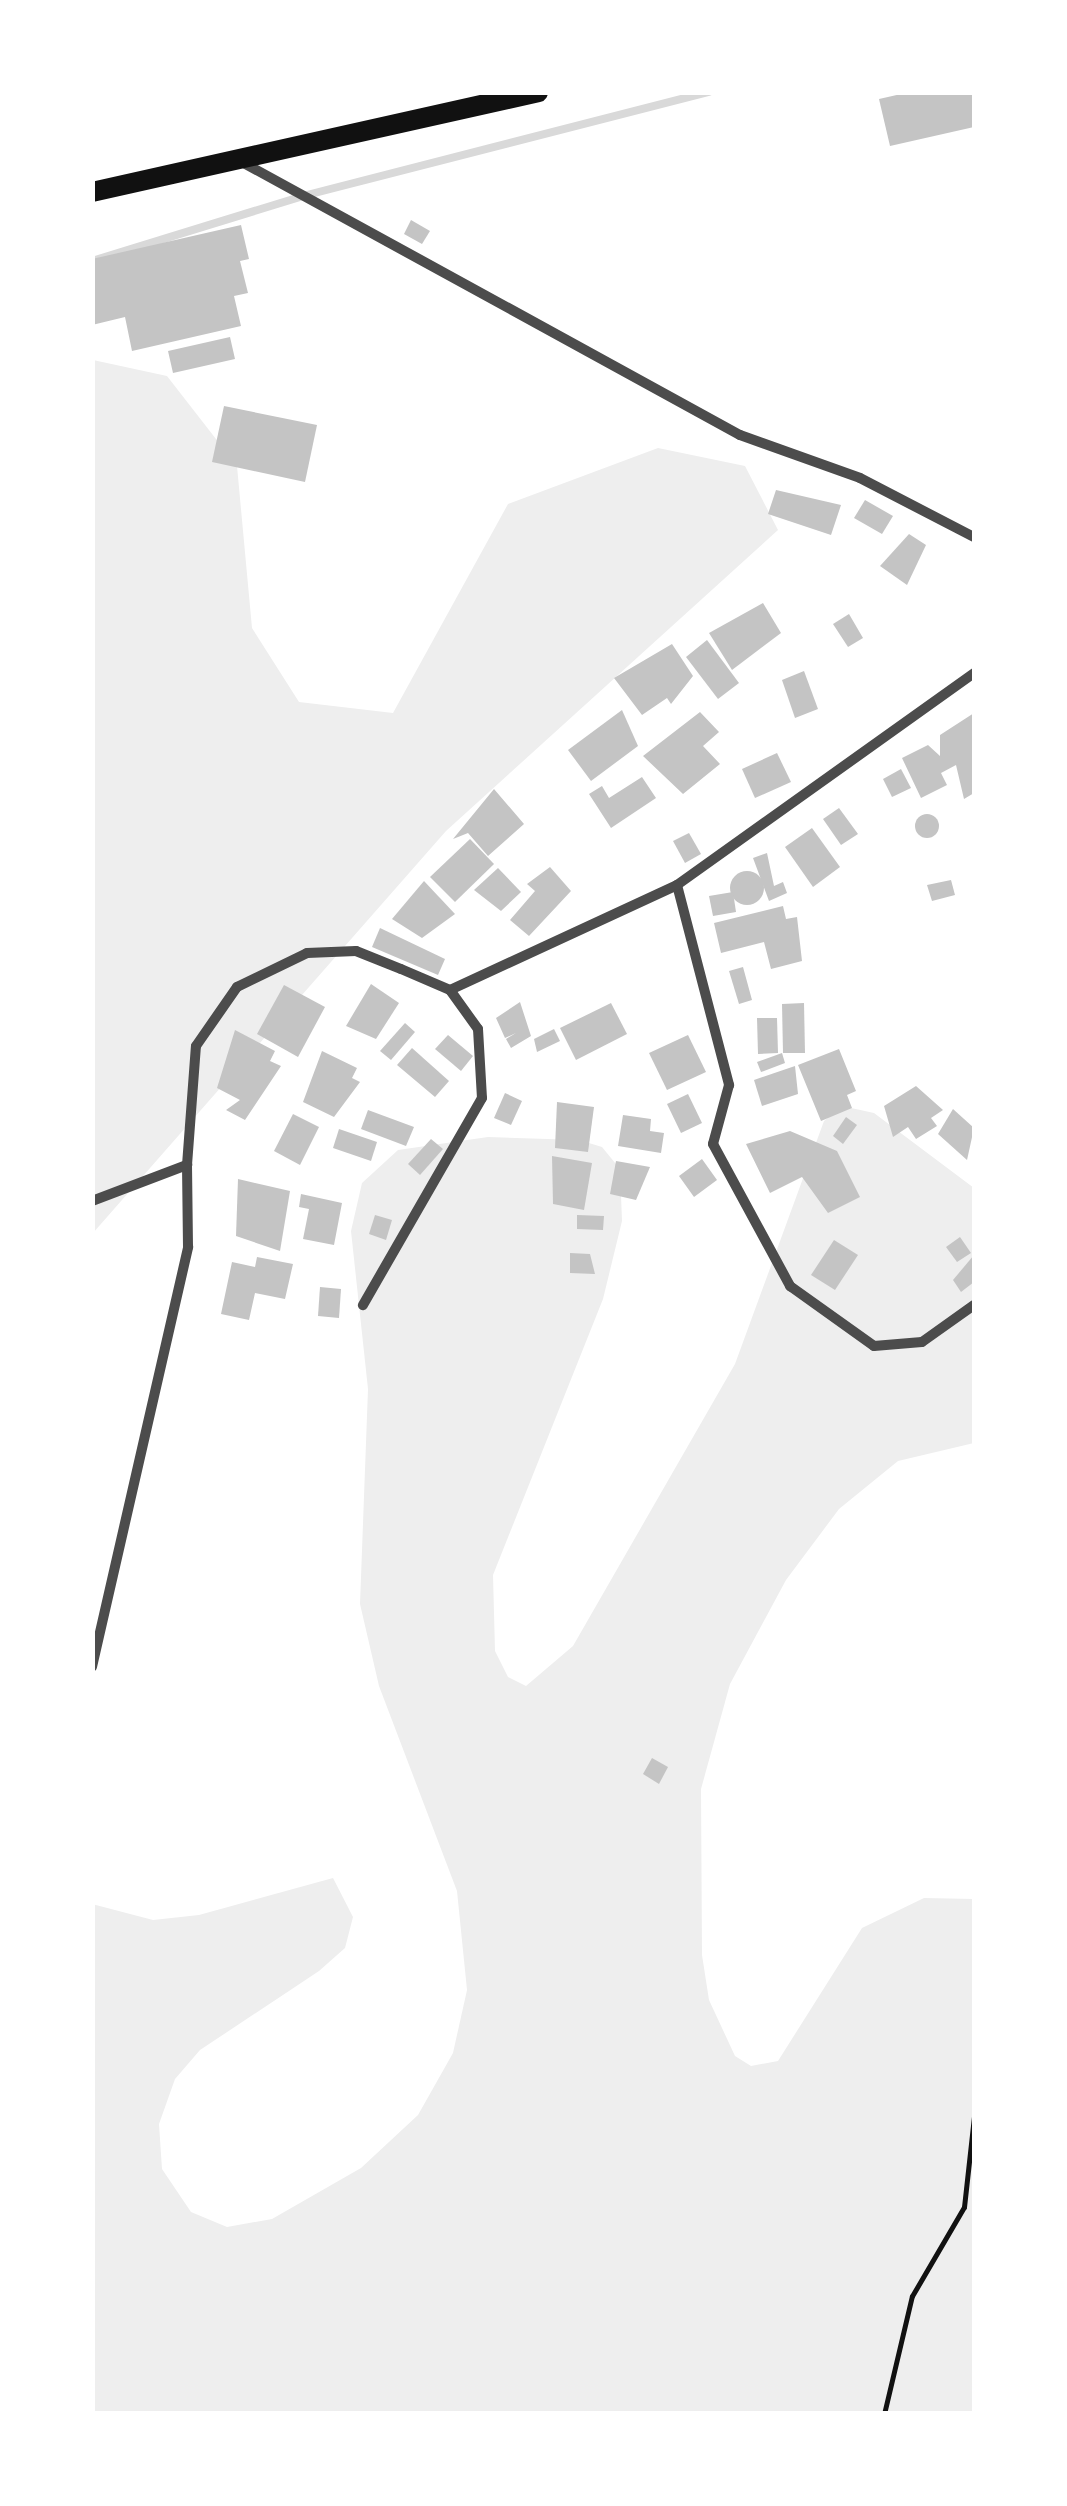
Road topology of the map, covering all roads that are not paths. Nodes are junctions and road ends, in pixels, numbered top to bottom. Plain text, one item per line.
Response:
1 (538, 92) edge
2 (242, 162) junction
3 (92, 192) edge
4 (974, 537) edge
5 (974, 672) edge
6 (677, 885) junction
7 (450, 990) junction
8 (188, 1165) junction
9 (92, 1201) edge
10 (364, 1305) dead end
11 (974, 1305) edge
12 (92, 1667) edge

1 - 2 main road
2 - 3 main road
2 - 4 street
5 - 6 street
6 - 7 street
6 - 11 street
7 - 8 street
7 - 10 street
8 - 9 street
8 - 12 street

